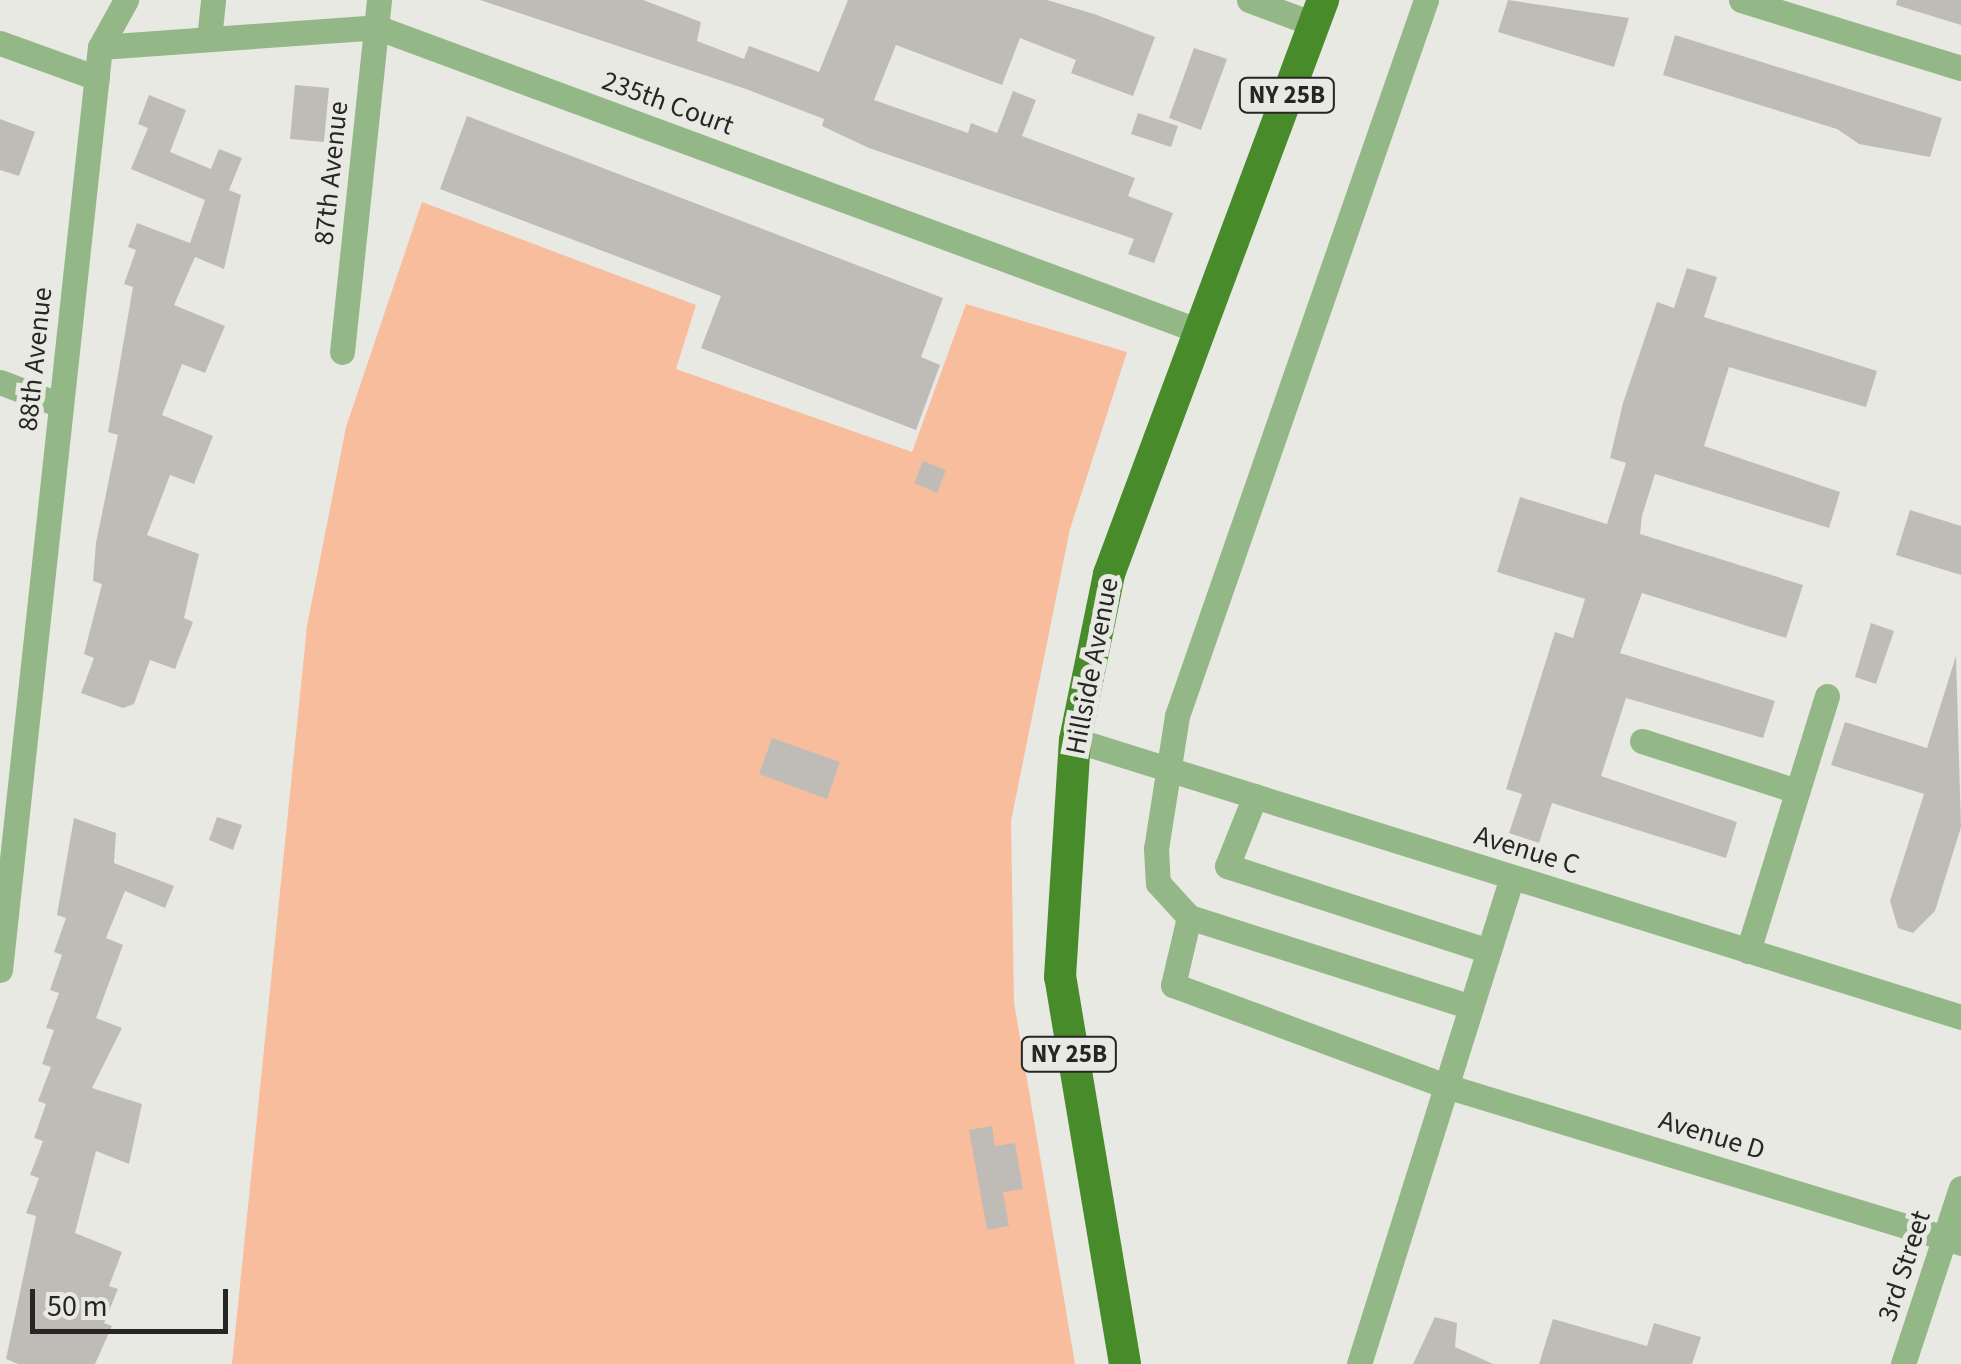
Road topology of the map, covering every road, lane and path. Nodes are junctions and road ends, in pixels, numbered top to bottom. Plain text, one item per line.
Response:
1 (126, 0) edge
2 (213, 0) edge
3 (379, 0) edge
4 (1249, 0) edge
5 (1426, 0) edge
6 (1741, 0) edge
7 (1318, 12) edge
8 (376, 27) junction
9 (210, 40) junction
10 (0, 43) edge
11 (100, 47) junction
12 (1961, 68) edge
13 (97, 78) junction
14 (1199, 331) junction
15 (342, 352) dead end
16 (0, 382) edge
17 (60, 404) junction
18 (1827, 696) dead end
19 (0, 726) edge
20 (25, 736) junction
21 (1075, 740) junction
22 (1642, 741) dead end
23 (1169, 768) junction
24 (1798, 791) junction
25 (1255, 796) junction
26 (1512, 876) junction
27 (1189, 917) junction
28 (1488, 951) junction
29 (1748, 951) junction
30 (0, 970) edge
31 (1471, 1008) junction
32 (1961, 1018) edge
33 (1446, 1086) junction
34 (1961, 1188) edge
35 (1953, 1240) edge
36 (1125, 1364) edge
37 (1360, 1364) edge
38 (1903, 1364) edge

1 - 11 street, 88th Avenue
2 - 9 street
3 - 8 street, 87th Avenue
4 - 7 street
5 - 23 street
6 - 12 street
7 - 14 main road, Hillside Avenue / NY 25B
8 - 9 street, 235th Court
8 - 14 street, 235th Court
8 - 15 street, 87th Avenue
9 - 11 street, 235th Court
10 - 13 street
11 - 13 street, 88th Avenue
13 - 17 street, 88th Avenue
14 - 21 main road, Hillside Avenue / NY 25B
16 - 17 street
17 - 20 street, 88th Avenue
18 - 24 street
19 - 20 street
20 - 30 street, 88th Avenue
21 - 23 street, Avenue C
21 - 36 main road, Hillside Avenue / NY 25B
22 - 24 street
23 - 25 street, Avenue C
23 - 27 street
24 - 29 street
25 - 26 street, Avenue C
25 - 28 street
26 - 28 street
26 - 29 street, Avenue C
27 - 31 street
27 - 33 street, Avenue D
28 - 31 street
29 - 32 street, Avenue C
31 - 33 street
33 - 35 street, Avenue D
33 - 37 street
34 - 35 street, 3rd Street
35 - 38 street, 3rd Street

